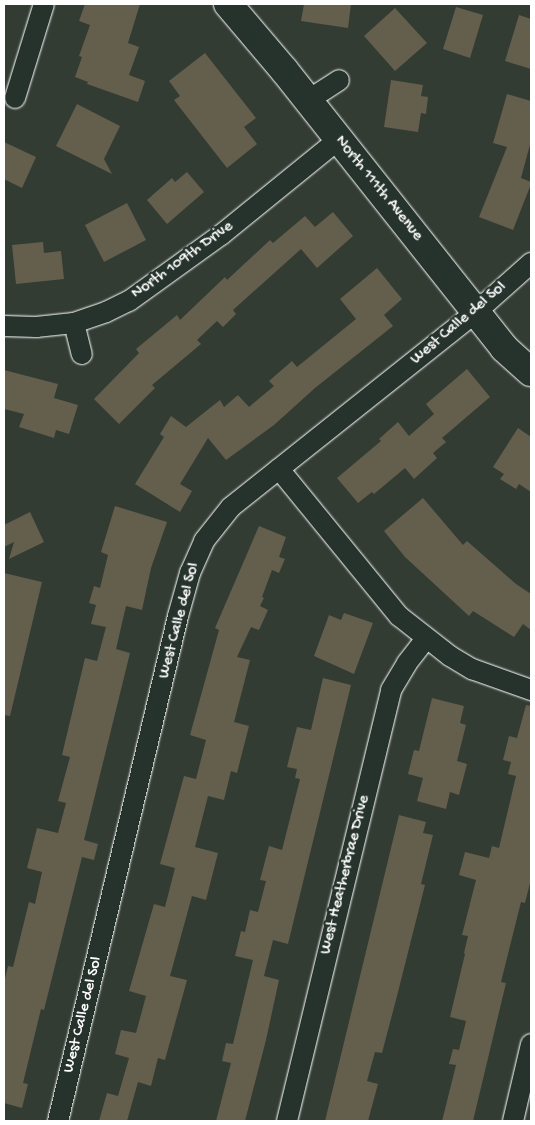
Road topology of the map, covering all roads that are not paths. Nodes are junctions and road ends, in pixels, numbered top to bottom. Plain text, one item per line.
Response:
1 (44, 4) edge
2 (228, 4) edge
3 (339, 80) dead end
4 (15, 98) dead end
5 (307, 101) junction
6 (338, 140) junction
7 (531, 263) edge
8 (476, 312) junction
9 (74, 323) junction
10 (4, 326) edge
11 (82, 354) dead end
12 (531, 372) edge
13 (279, 469) junction
14 (426, 639) junction
15 (531, 690) edge
16 (531, 1044) edge
17 (58, 1121) edge
18 (286, 1121) edge
19 (513, 1121) edge

1 - 4 street
2 - 5 street, North 111th Avenue
3 - 5 street
5 - 6 street, North 111th Avenue
6 - 8 street, North 111th Avenue
6 - 9 street, North 109th Drive
7 - 8 street, West Calle del Sol
8 - 12 street, North 111th Avenue
8 - 13 street, West Calle del Sol
9 - 10 street, North 109th Drive
9 - 11 street
13 - 14 street
13 - 17 street, West Calle del Sol
14 - 15 street
14 - 18 street, West Heatherbrae Drive
16 - 19 street

